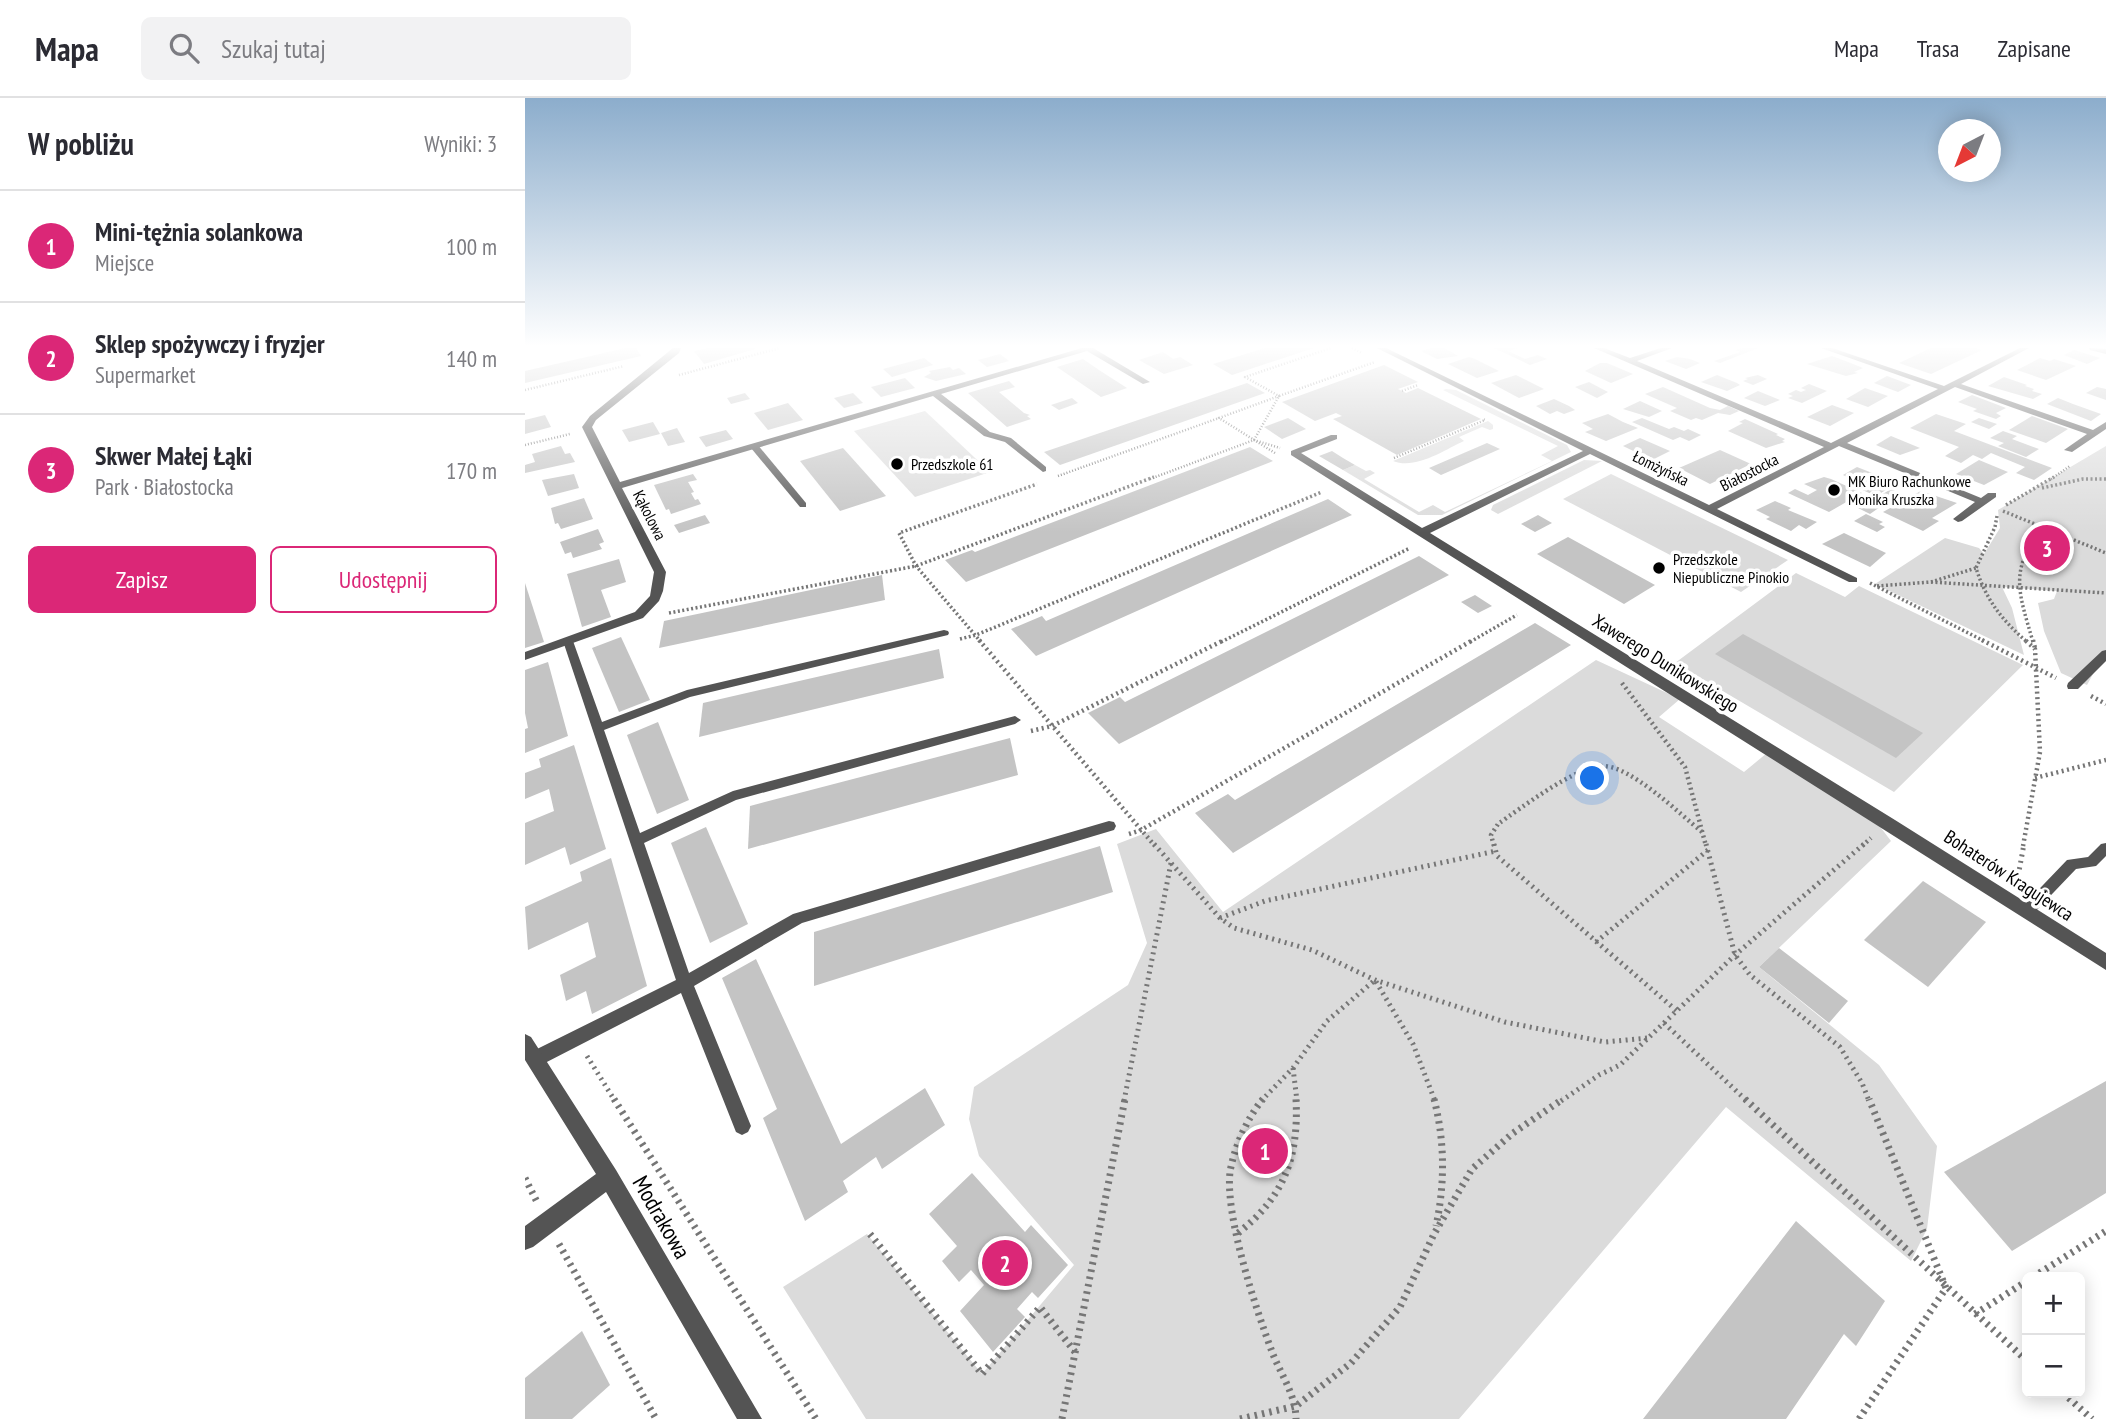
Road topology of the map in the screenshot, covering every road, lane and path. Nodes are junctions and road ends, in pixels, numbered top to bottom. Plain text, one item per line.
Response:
1 (603, 410) edge
2 (877, 410) edge
3 (956, 410) edge
4 (1242, 410) edge
5 (1271, 410) edge
6 (1506, 410) edge
7 (1749, 410) edge
8 (1904, 410) edge
9 (2027, 410) edge
10 (1475, 415) dead end
11 (1219, 418) junction
12 (2106, 425) edge
13 (587, 429) junction
14 (2094, 433) junction
15 (1334, 437) dead end
16 (1254, 440) junction
17 (525, 445) edge
18 (1835, 445) junction
19 (754, 446) junction
20 (2069, 450) dead end
21 (1590, 451) junction
22 (1294, 453) junction
23 (1277, 454) dead end
24 (1394, 458) dead end
25 (2076, 462) dead end
26 (1043, 469) dead end
27 (1053, 478) dead end
28 (2106, 479) edge
29 (1040, 482) dead end
30 (617, 486) junction
31 (1332, 488) dead end
32 (2037, 489) junction
33 (803, 505) dead end
34 (1710, 509) junction
35 (1998, 509) junction
36 (1958, 520) dead end
37 (2043, 527) junction
38 (1422, 537) junction
39 (2106, 552) edge
40 (916, 566) junction
41 (1976, 568) junction
42 (1853, 580) dead end
43 (1931, 582) junction
44 (1981, 584) junction
45 (2018, 589) junction
46 (2106, 593) edge
47 (1527, 609) dead end
48 (639, 615) junction
49 (977, 635) junction
50 (947, 637) joint
51 (568, 641) junction
52 (2035, 649) junction
53 (2106, 654) edge
54 (525, 656) edge
55 (2038, 670) junction
56 (1618, 678) dead end
57 (2073, 686) junction
58 (2106, 704) edge
59 (1015, 720) dead end
60 (1052, 726) junction
61 (597, 729) junction
62 (1025, 732) dead end
63 (2106, 760) edge
64 (2035, 778) junction
65 (1109, 826) dead end
66 (1884, 828) junction
67 (1141, 830) junction
68 (1703, 833) junction
69 (1128, 834) dead end
70 (635, 841) junction
71 (2106, 848) edge
72 (1708, 850) junction
73 (1496, 851) junction
74 (1171, 862) junction
75 (2016, 885) dead end
76 (2027, 911) junction
77 (1220, 918) junction
78 (1596, 942) junction
79 (1735, 955) junction
80 (2106, 962) edge
81 (1375, 980) junction
82 (685, 983) junction
83 (1677, 1011) junction
84 (1664, 1023) junction
85 (576, 1038) junction
86 (1648, 1038) junction
87 (530, 1051) edge
88 (1293, 1068) junction
89 (742, 1126) dead end
90 (609, 1177) junction
91 (525, 1178) edge
92 (547, 1222) junction
93 (2106, 1231) edge
94 (1238, 1233) junction
95 (870, 1234) dead end
96 (1434, 1234) junction
97 (525, 1239) edge
98 (2041, 1272) edge
99 (2022, 1284) edge
100 (1946, 1289) junction
101 (1975, 1314) junction
102 (1076, 1353) junction
103 (2022, 1356) edge
104 (2069, 1398) edge
105 (1296, 1406) junction
106 (656, 1419) edge
107 (750, 1419) edge
108 (816, 1419) edge
109 (1062, 1419) edge
110 (1240, 1419) edge
111 (1296, 1419) edge
112 (1859, 1419) edge
113 (2092, 1419) edge

1 - 13 street
2 - 19 street
3 - 26 street
4 - 11 path
5 - 16 path
6 - 21 street, Łomżyńska
7 - 18 street
8 - 18 street, Białostocka
9 - 14 street
10 - 24 path
11 - 16 path
11 - 27 path
12 - 14 street
13 - 17 path
13 - 30 street, Kąkolowa
14 - 20 street
15 - 22 street
16 - 22 path
16 - 23 path
16 - 40 path
18 - 34 street, Białostocka
18 - 36 street
19 - 30 street
19 - 33 lane
21 - 34 street, Łomżyńska
21 - 38 street
22 - 38 street, Xawerego Dunikowskiego
25 - 32 path
28 - 32 path
29 - 40 path
30 - 48 street, Kąkolowa
31 - 49 path
32 - 35 path
34 - 42 street, Łomżyńska
35 - 37 path
35 - 41 path
37 - 39 path
37 - 45 path
38 - 60 path
38 - 66 street, Xawerego Dunikowskiego
40 - 48 path
40 - 49 path
41 - 43 path
41 - 44 path
43 - 44 path
43 - 55 path
44 - 45 path
44 - 52 path
45 - 46 path
45 - 52 path
47 - 67 path
48 - 51 street
49 - 50 path
49 - 60 path
50 - 61 lane
51 - 54 street
51 - 61 lane
52 - 55 path
53 - 57 street
55 - 57 path
55 - 64 path
56 - 68 path
57 - 58 path
59 - 70 lane
60 - 62 path
60 - 67 path
61 - 70 lane
63 - 64 path
64 - 75 path
65 - 82 lane
66 - 76 street, Bohaterów Kragujewca
66 - 79 path
67 - 69 path
67 - 74 path
68 - 72 path
68 - 73 path
70 - 82 lane
71 - 76 lane
72 - 78 path
72 - 79 path
73 - 77 path
73 - 78 path
74 - 77 path
74 - 102 path
76 - 80 street, Bohaterów Kragujewca
77 - 81 path
78 - 83 path
79 - 83 path
79 - 100 path
81 - 86 path
81 - 88 path
81 - 96 path
82 - 85 lane
82 - 89 lane
83 - 84 path
84 - 86 path
84 - 100 path
85 - 87 lane
85 - 108 path
86 - 96 path
87 - 90 street, Modrakowa
88 - 94 path
88 - 94 path
90 - 92 street
90 - 107 street, Modrakowa
91 - 92 path
92 - 97 street
92 - 106 path
93 - 98 path
94 - 105 path
95 - 102 path
96 - 105 path
99 - 101 path
100 - 101 path
100 - 112 path
101 - 103 path
102 - 109 path
104 - 113 path
105 - 110 path
105 - 111 path

